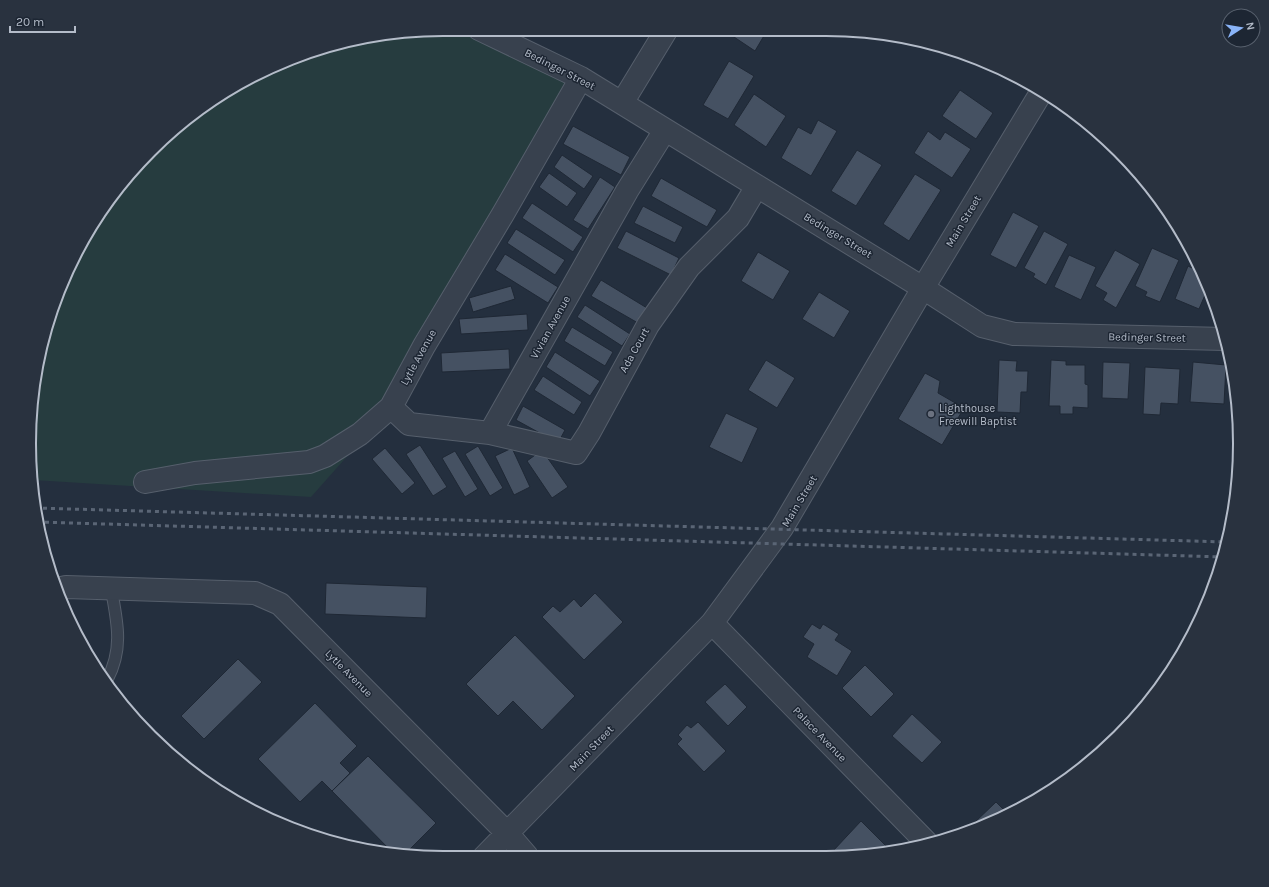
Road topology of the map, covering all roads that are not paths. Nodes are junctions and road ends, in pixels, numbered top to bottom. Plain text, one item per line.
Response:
1 (494, 36) edge
2 (663, 36) edge
3 (581, 78) junction
4 (1039, 97) edge
5 (622, 103) junction
6 (665, 130) junction
7 (757, 186) junction
8 (923, 288) junction
9 (1219, 339) edge
10 (390, 407) junction
11 (490, 433) junction
12 (145, 482) dead end
13 (63, 587) edge
14 (111, 588) junction
15 (712, 623) junction
16 (109, 676) edge
17 (508, 834) junction
18 (923, 839) edge
19 (490, 851) edge
20 (523, 851) edge

1 - 3 street, Bedinger Street
2 - 5 street
3 - 5 street, Bedinger Street
3 - 10 street, Lytle Avenue
4 - 8 street, Main Street
5 - 6 street, Bedinger Street
6 - 7 street, Bedinger Street
6 - 11 street, Vivian Avenue
7 - 8 street, Bedinger Street
7 - 11 street, Ada Court
8 - 9 street, Bedinger Street
8 - 15 street, Main Street
10 - 11 street
10 - 12 street, Lytle Avenue
13 - 14 street, Lytle Avenue
14 - 16 lane
14 - 17 street, Lytle Avenue
15 - 17 street, Main Street
15 - 18 street, Palace Avenue
17 - 19 street, Main Street
17 - 20 street, Lytle Avenue

